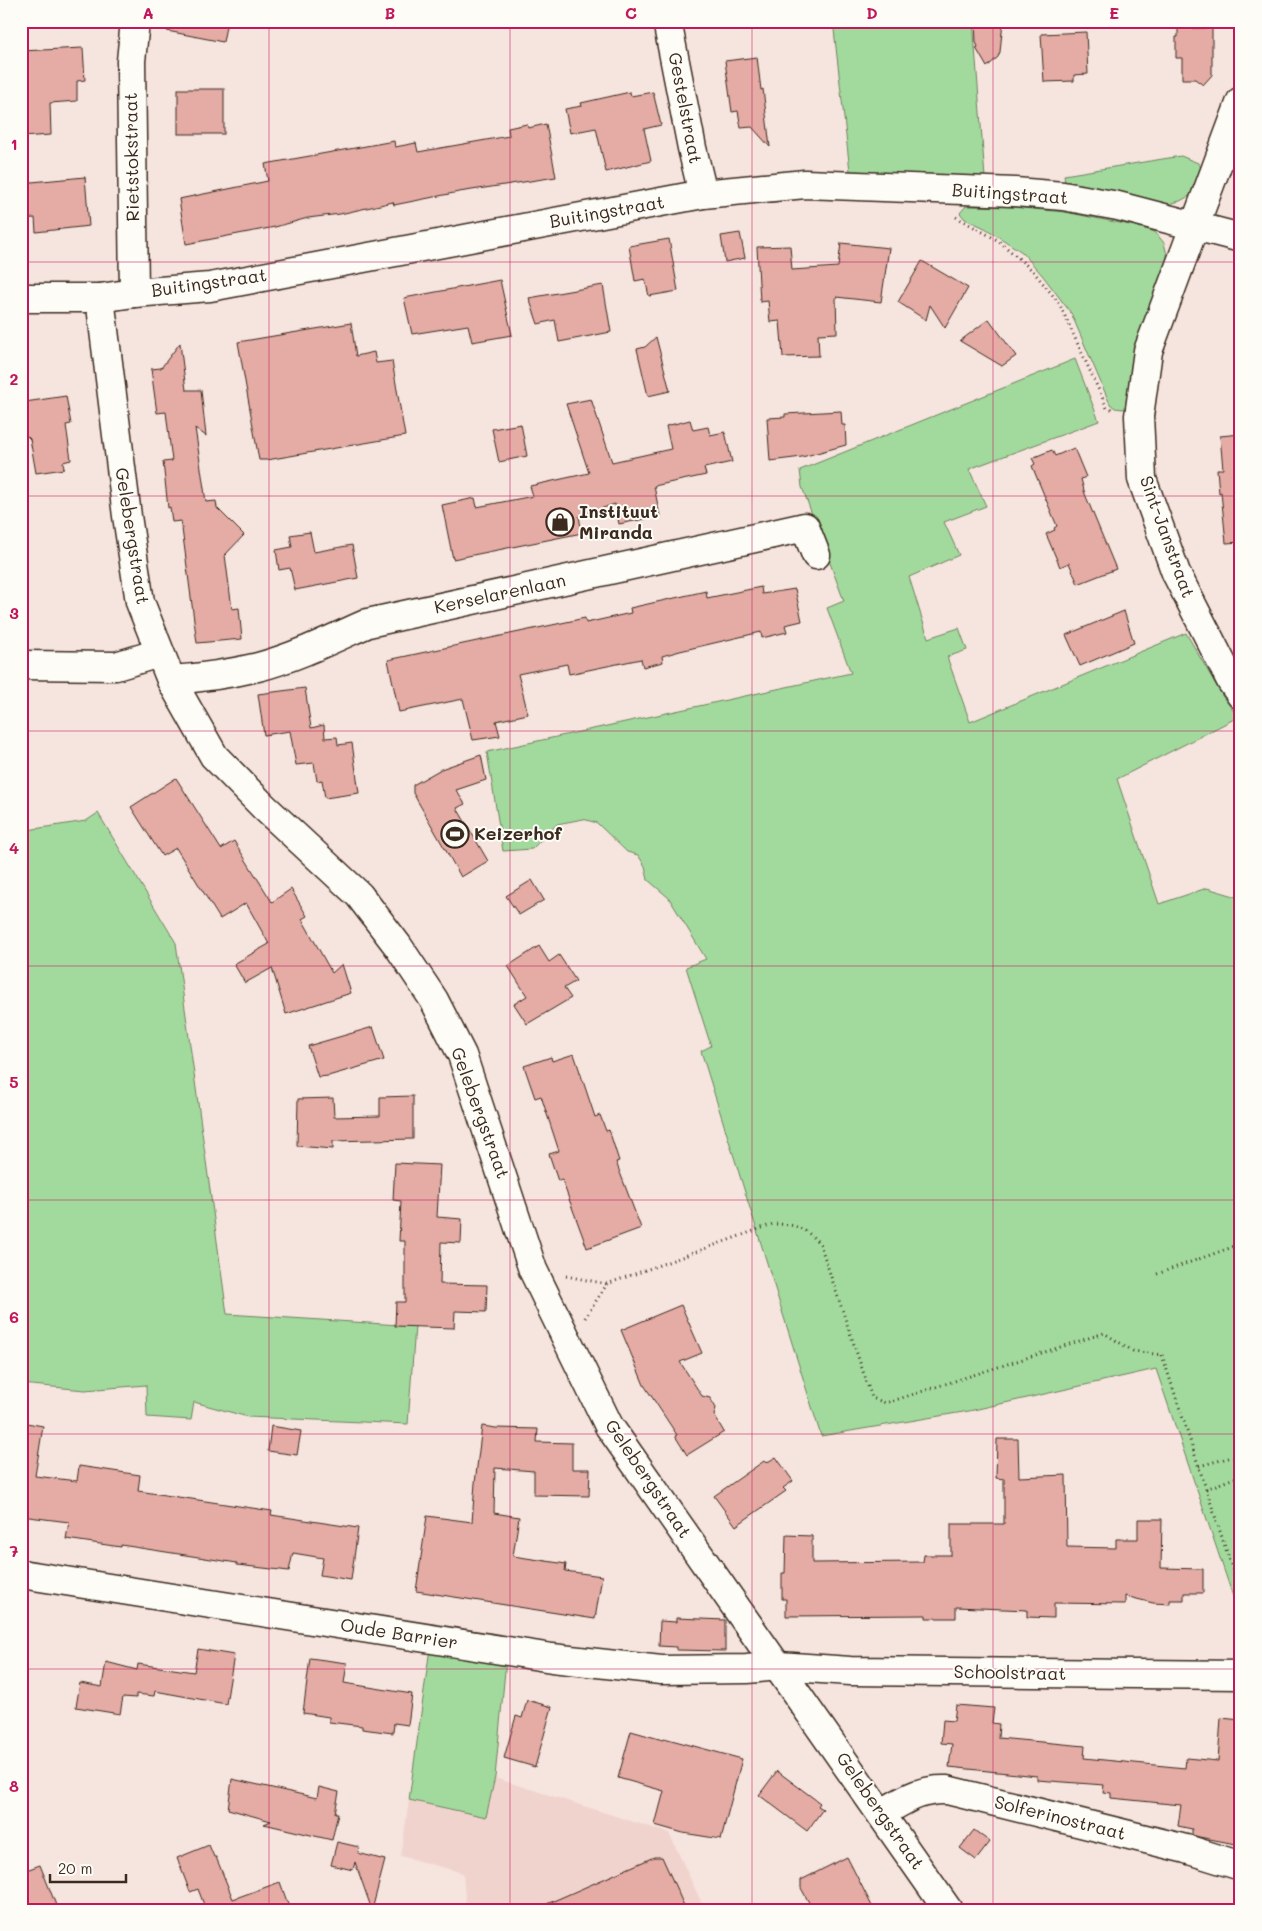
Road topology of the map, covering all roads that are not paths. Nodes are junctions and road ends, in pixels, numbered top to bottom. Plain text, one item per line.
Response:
1 (135, 21) edge
2 (667, 21) edge
3 (1241, 101) edge
4 (703, 194) junction
5 (1196, 226) junction
6 (1241, 238) edge
7 (134, 293) junction
8 (21, 298) edge
9 (100, 298) junction
10 (816, 555) dead end
11 (159, 653) junction
12 (21, 665) edge
13 (171, 680) junction
14 (1241, 695) edge
15 (21, 1574) edge
16 (779, 1666) junction
17 (1241, 1675) edge
18 (882, 1812) junction
19 (1241, 1866) edge
20 (948, 1910) edge

1 - 7 street, Rietstokstraat
2 - 4 street, Gestelstraat
3 - 5 street, Sint-Janstraat
4 - 5 street, Buitingstraat
4 - 7 street, Buitingstraat
5 - 6 street, Buitingstraat
5 - 14 street, Sint-Janstraat
7 - 9 street, Buitingstraat
8 - 9 street, Buitingstraat
9 - 11 street, Gelebergstraat
10 - 13 street, Kerselarenlaan
11 - 12 street
11 - 13 street, Gelebergstraat
13 - 16 street, Gelebergstraat
15 - 16 street, Oude Barrier
16 - 17 street, Schoolstraat
16 - 18 street, Gelebergstraat
18 - 19 street, Solferinostraat
18 - 20 street, Gelebergstraat

